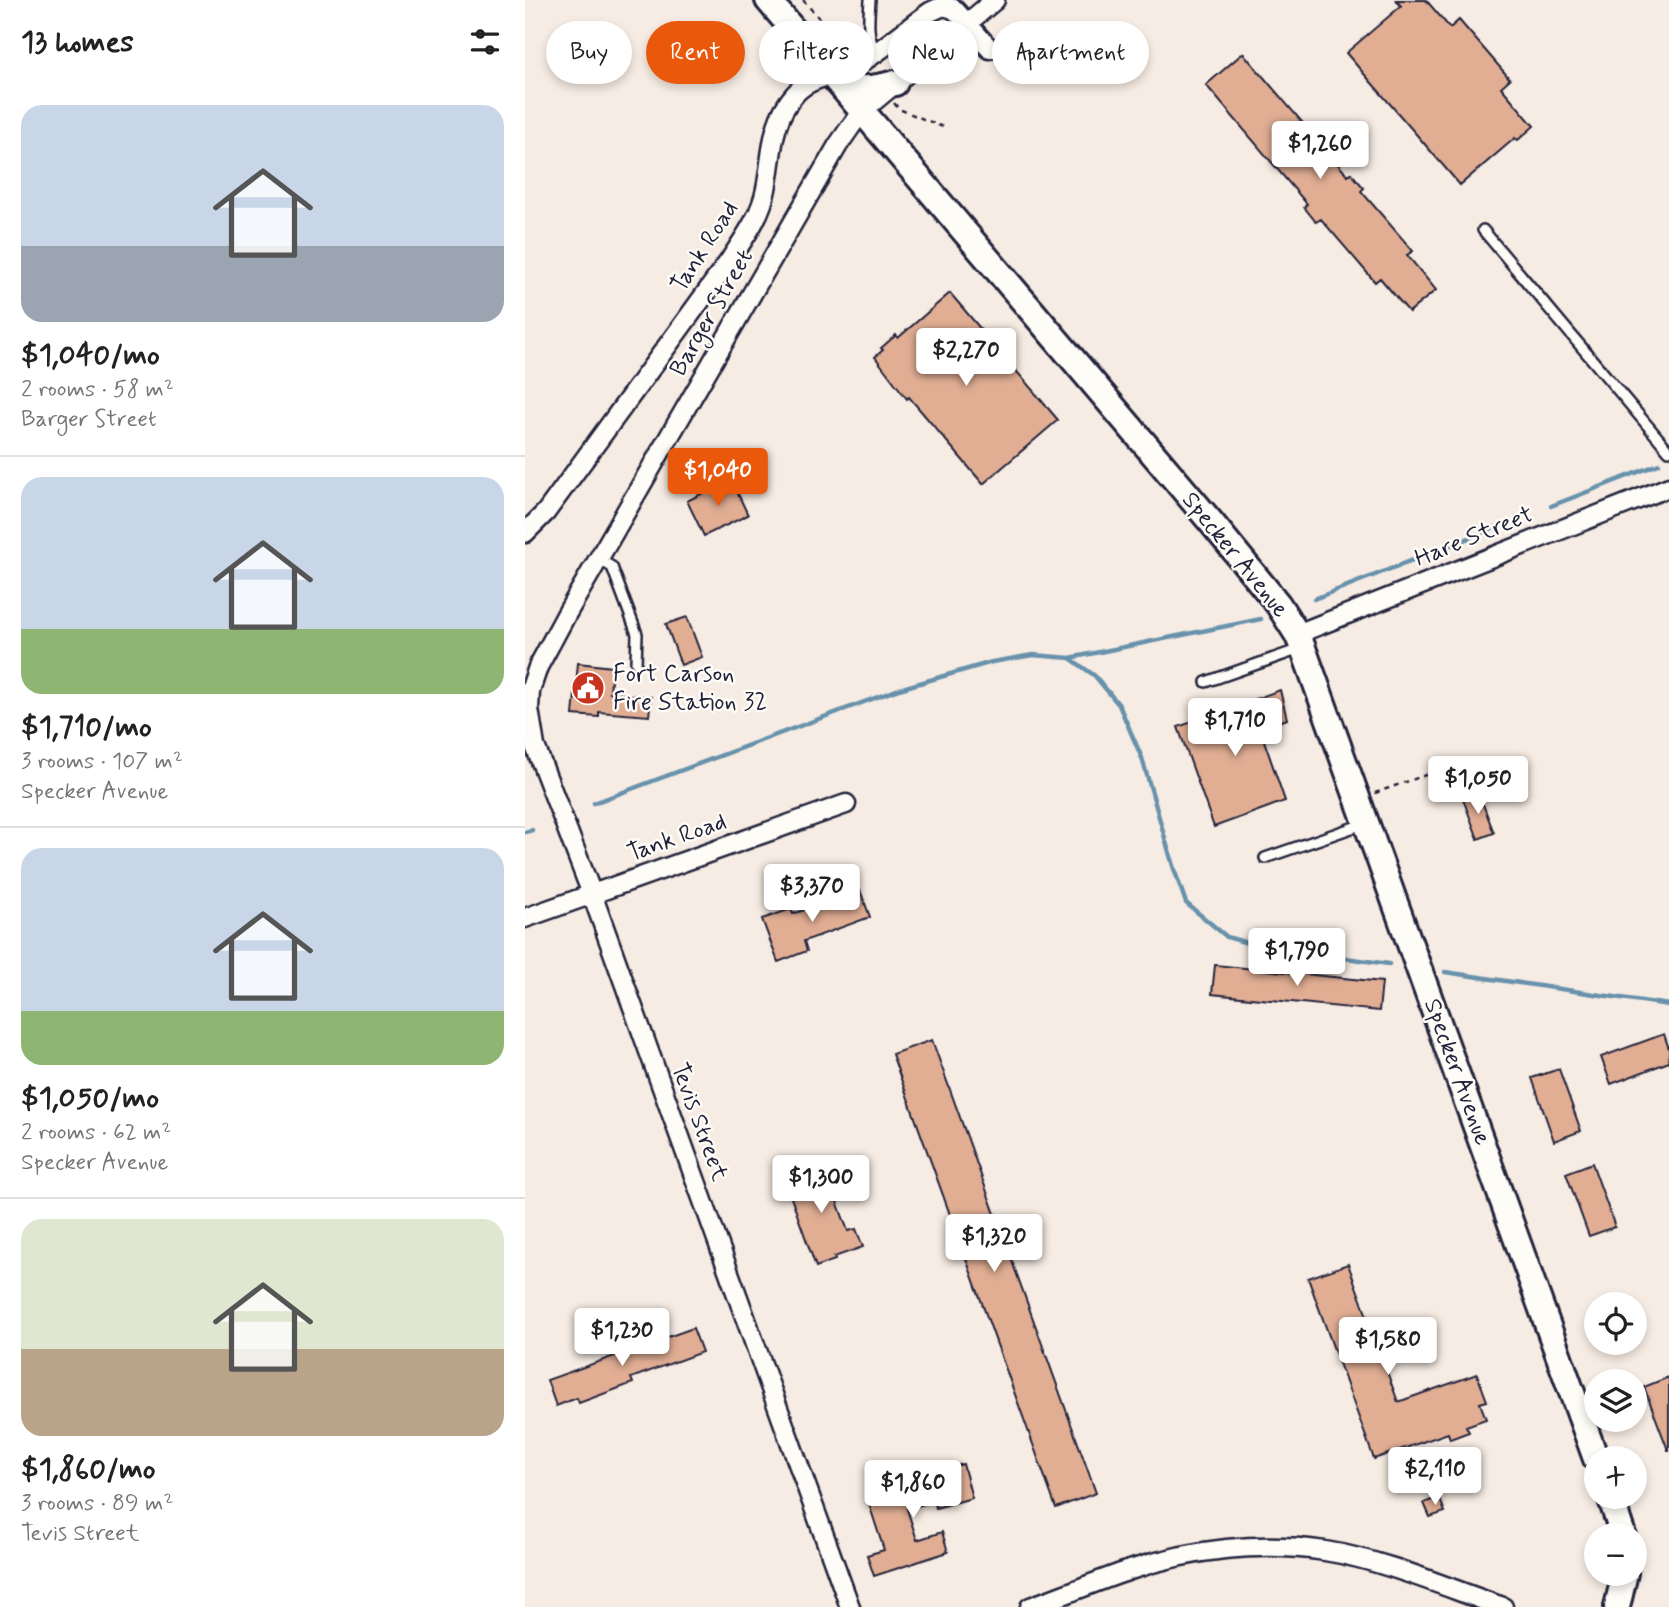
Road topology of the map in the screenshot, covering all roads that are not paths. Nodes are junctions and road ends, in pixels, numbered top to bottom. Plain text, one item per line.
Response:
1 (768, 0) edge
2 (870, 0) edge
3 (995, 0) edge
4 (786, 21) edge
5 (918, 21) edge
6 (966, 21) edge
7 (970, 21) edge
8 (978, 35) edge
9 (888, 43) edge
10 (990, 49) dead end
11 (876, 52) joint
12 (811, 84) edge
13 (839, 84) edge
14 (844, 84) edge
15 (890, 84) edge
16 (894, 84) edge
17 (861, 111) junction
18 (1483, 230) dead end
19 (1669, 451) edge
20 (1669, 487) edge
21 (525, 533) edge
22 (598, 559) junction
23 (1300, 641) junction
24 (636, 663) dead end
25 (1206, 682) dead end
26 (527, 691) edge
27 (846, 804) dead end
28 (1367, 823) junction
29 (1265, 858) dead end
30 (592, 894) junction
31 (525, 918) edge
32 (1592, 1446) edge
33 (1622, 1586) edge
34 (1053, 1603) edge
35 (850, 1607) edge
36 (1030, 1607) edge
37 (1503, 1607) edge
38 (1617, 1607) edge

1 - 4 street, Specker Avenue
2 - 11 lane
3 - 7 street, Barger Street
5 - 6 street, Tank Road
8 - 10 street, Tank Road
9 - 11 street, Tank Road
12 - 21 street, Tank Road
13 - 17 street, Specker Avenue
14 - 15 street
16 - 17 street, Barger Street
17 - 22 street, Barger Street
17 - 23 street, Specker Avenue
18 - 19 lane
20 - 23 street, Hare Street
22 - 24 lane
22 - 26 street, Barger Street
23 - 25 lane
23 - 28 street, Specker Avenue
26 - 30 street, Tevis Street
27 - 30 street, Tank Road
28 - 29 lane
28 - 32 street, Specker Avenue
30 - 31 street, Tank Road
30 - 35 street, Tevis Street
33 - 38 street
34 - 36 street
34 - 37 street

